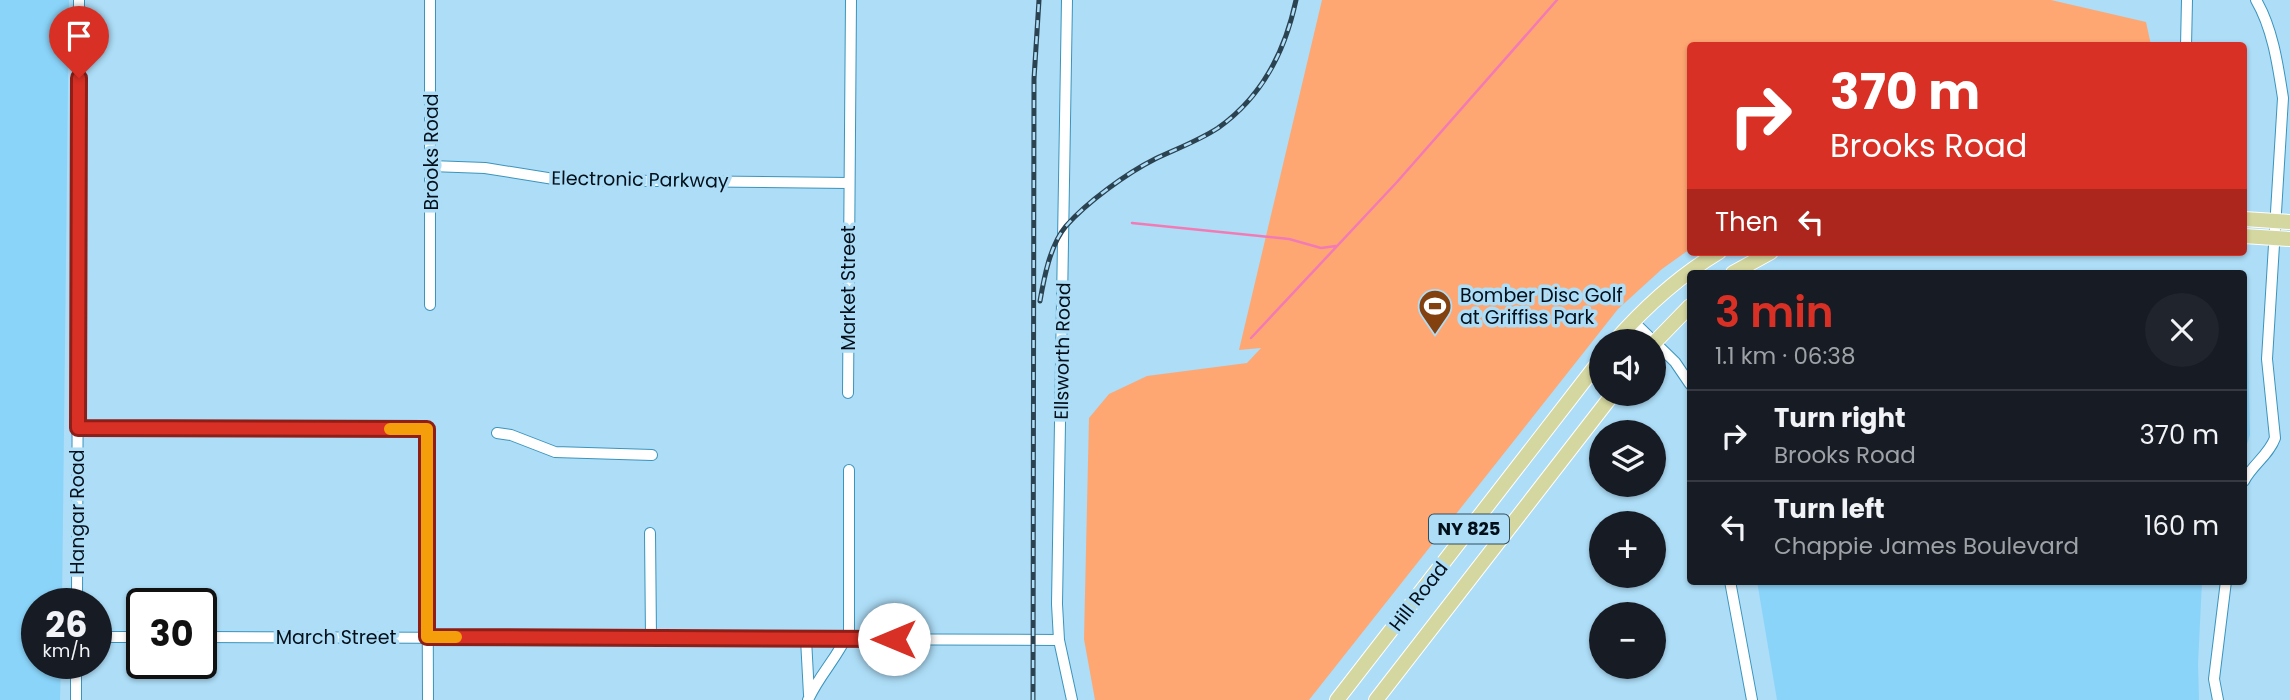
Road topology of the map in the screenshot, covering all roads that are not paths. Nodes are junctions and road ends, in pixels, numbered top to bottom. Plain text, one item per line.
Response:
1 (79, 0) edge
2 (430, 0) edge
3 (851, 0) edge
4 (1067, 0) edge
5 (2187, 0) edge
6 (2256, 0) edge
7 (2186, 42) edge
8 (2287, 98) edge
9 (431, 166) junction
10 (849, 183) junction
11 (2247, 219) edge
12 (2283, 221) edge
13 (2247, 236) edge
14 (2283, 239) edge
15 (1713, 256) edge
16 (1764, 256) edge
17 (1692, 270) edge
18 (1738, 270) edge
19 (1687, 273) edge
20 (430, 305) dead end
21 (1687, 309) edge
22 (1633, 321) junction
23 (1626, 329) edge
24 (1641, 329) edge
25 (1666, 330) edge
26 (1666, 353) edge
27 (1589, 374) edge
28 (1687, 380) edge
29 (848, 393) dead end
30 (1604, 406) edge
31 (78, 428) junction
32 (497, 433) dead end
33 (652, 455) dead end
34 (849, 470) dead end
35 (2247, 474) edge
36 (650, 533) dead end
37 (1731, 585) edge
38 (2226, 585) edge
39 (77, 588) edge
40 (427, 637) junction
41 (217, 638) edge
42 (651, 638) junction
43 (806, 639) junction
44 (846, 639) junction
45 (1059, 640) junction
46 (76, 679) edge
47 (808, 699) edge
48 (76, 700) edge
49 (428, 700) edge
50 (1072, 700) edge
51 (1337, 700) edge
52 (1376, 700) edge
53 (1752, 700) edge
54 (2218, 700) edge

1 - 31 street, Hangar Road
2 - 9 street, Brooks Road
3 - 10 street, Market Street
4 - 45 street, Ellsworth Road
5 - 7 street
6 - 8 street
8 - 12 street
9 - 10 street, Electronic Parkway
9 - 20 street, Brooks Road
10 - 29 street, Market Street
11 - 12 main road
12 - 14 street
13 - 14 main road
14 - 35 street
15 - 17 main road
16 - 18 main road
19 - 22 main road
21 - 25 main road
22 - 23 main road
22 - 24 street
26 - 28 street
27 - 51 main road, Hill Road / NY 825
30 - 52 main road, Hill Road / NY 825
31 - 39 street, Hangar Road
31 - 40 street
32 - 33 street
34 - 44 street
36 - 42 street
37 - 53 street
38 - 54 street
40 - 41 street, March Street
40 - 42 street, March Street
40 - 49 street
42 - 43 street, March Street
43 - 44 street, March Street
43 - 47 street
44 - 45 street, March Street
44 - 47 street
45 - 50 street, Ellsworth Road
46 - 48 street

